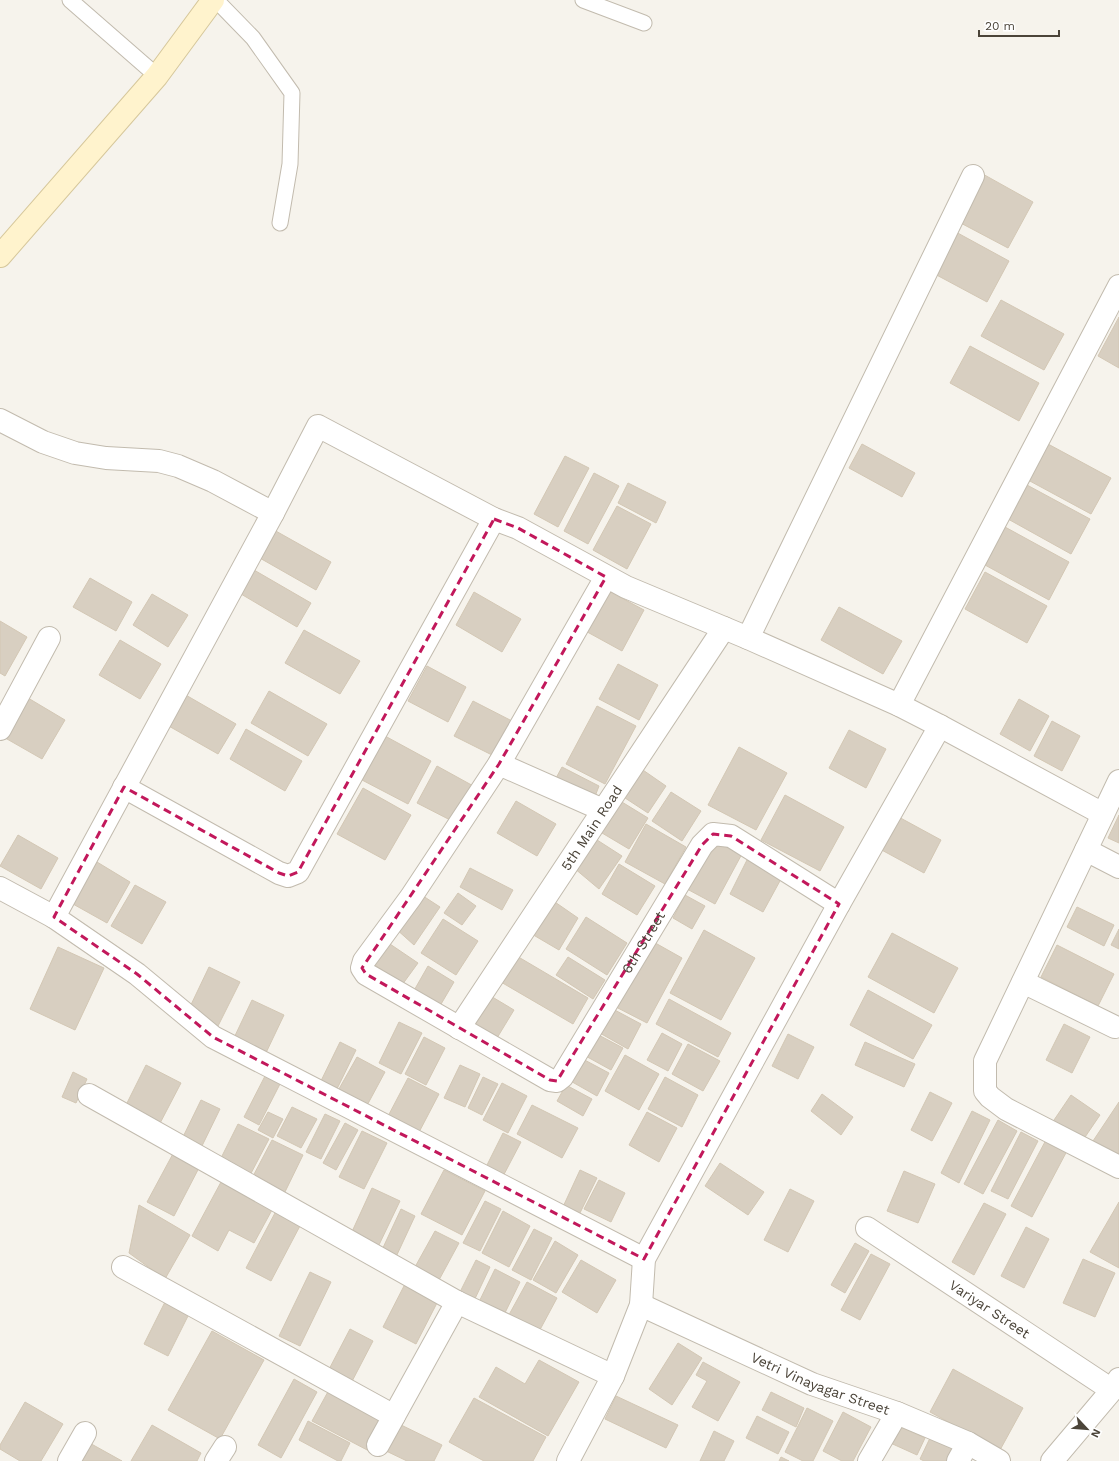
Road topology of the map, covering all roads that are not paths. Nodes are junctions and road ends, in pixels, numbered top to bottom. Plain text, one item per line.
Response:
1 (70, 0) edge
2 (213, 0) edge
3 (216, 0) edge
4 (583, 0) edge
5 (644, 24) dead end
6 (157, 76) junction
7 (973, 176) dead end
8 (280, 223) dead end
9 (2, 249) edge
10 (1119, 286) edge
11 (0, 420) edge
12 (273, 513) junction
13 (494, 519) junction
14 (606, 577) junction
15 (724, 628) junction
16 (49, 638) dead end
17 (748, 638) junction
18 (899, 705) junction
19 (940, 726) junction
20 (0, 729) edge
21 (500, 764) junction
22 (1119, 781) edge
23 (124, 787) junction
24 (603, 810) junction
25 (1103, 814) junction
26 (1086, 850) junction
27 (1119, 867) edge
28 (0, 888) edge
29 (839, 904) junction
30 (54, 917) junction
31 (1023, 982) junction
32 (1115, 1027) dead end
33 (460, 1028) junction
34 (88, 1095) dead end
35 (1119, 1167) edge
36 (867, 1228) dead end
37 (644, 1259) junction
38 (123, 1267) dead end
39 (457, 1302) junction
40 (641, 1305) junction
41 (613, 1376) junction
42 (1115, 1385) edge
43 (896, 1413) junction
44 (394, 1416) junction
45 (85, 1433) dead end
46 (378, 1445) dead end
47 (963, 1452) edge
48 (69, 1461) edge
49 (568, 1461) edge
50 (868, 1461) edge
51 (999, 1461) edge
52 (1052, 1461) edge

1 - 6 lane
2 - 6 street
3 - 8 lane
4 - 5 lane
6 - 9 street
7 - 17 street
10 - 18 street
11 - 12 street
12 - 13 street
12 - 23 street
13 - 14 street
13 - 23 street
14 - 15 street
14 - 21 street
15 - 17 street
15 - 24 street, 5th Main Road
16 - 20 street
17 - 18 street
18 - 19 street
19 - 25 street
19 - 29 street
21 - 24 street
21 - 33 street
22 - 25 street
23 - 30 street
24 - 33 street, 5th Main Road
25 - 26 street
26 - 27 street
26 - 31 street
28 - 30 street
29 - 33 street, 6th Street
29 - 37 street
30 - 37 street
31 - 32 street
31 - 35 street
34 - 39 street
36 - 42 street, Variyar Street
37 - 40 street
38 - 44 street
39 - 41 street
39 - 44 street
40 - 41 street
40 - 43 street, Vetri Vinayagar Street
41 - 49 street
42 - 52 street
43 - 47 street, Vetri Vinayagar Street
43 - 50 street
44 - 46 street
45 - 48 street
47 - 51 street, Vetri Vinayagar Street

